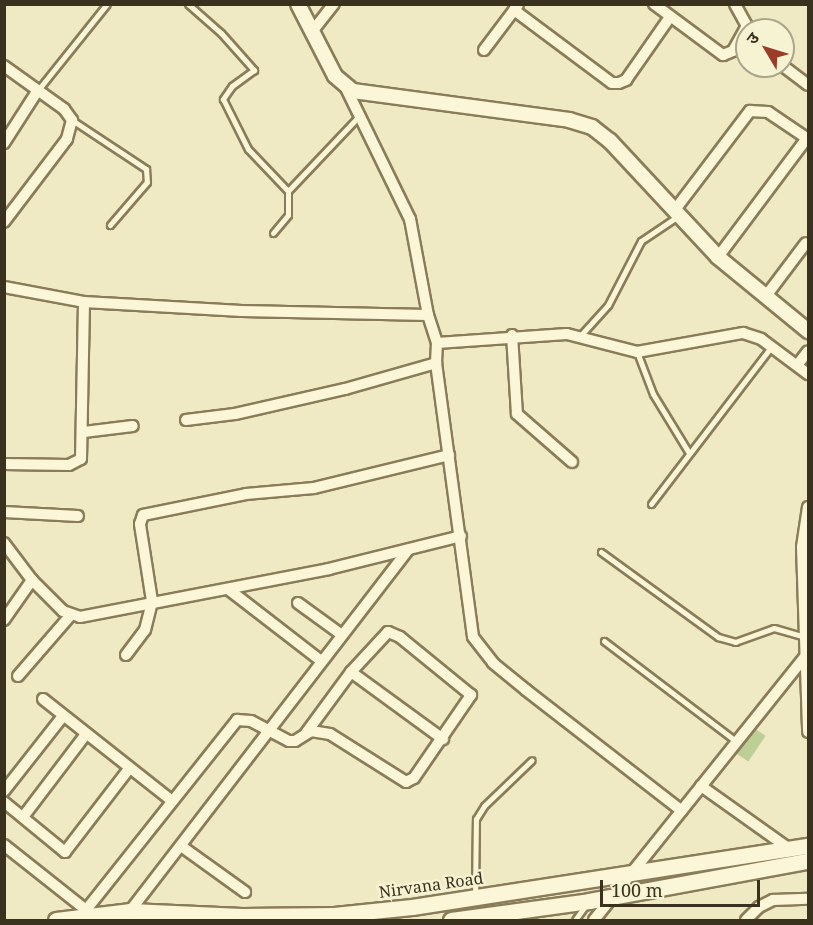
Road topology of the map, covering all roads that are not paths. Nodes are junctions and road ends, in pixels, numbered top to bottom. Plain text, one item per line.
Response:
1 (107, 4) edge
2 (188, 4) edge
3 (298, 4) edge
4 (334, 4) edge
5 (654, 4) edge
6 (735, 4) edge
7 (516, 8) edge
8 (670, 17) junction
9 (311, 33) junction
10 (484, 51) dead end
11 (4, 66) edge
12 (795, 75) edge
13 (808, 85) edge
14 (346, 88) junction
15 (38, 90) junction
16 (361, 114) junction
17 (72, 120) junction
18 (808, 138) edge
19 (4, 143) edge
20 (288, 191) junction
21 (676, 214) junction
22 (4, 222) edge
23 (110, 225) dead end
24 (273, 233) dead end
25 (806, 243) dead end
26 (718, 256) junction
27 (4, 287) edge
28 (766, 296) junction
29 (84, 302) junction
30 (428, 315) junction
31 (808, 331) edge
32 (512, 335) junction
33 (579, 337) junction
34 (437, 343) junction
35 (772, 346) junction
36 (808, 351) edge
37 (637, 352) junction
38 (436, 363) junction
39 (798, 364) junction
40 (808, 374) edge
41 (186, 420) dead end
42 (133, 426) dead end
43 (84, 432) junction
44 (689, 453) junction
45 (449, 455) junction
46 (572, 462) dead end
47 (4, 464) edge
48 (651, 504) dead end
49 (808, 507) edge
50 (4, 512) edge
51 (78, 516) dead end
52 (461, 536) junction
53 (4, 543) edge
54 (408, 550) junction
55 (601, 552) dead end
56 (32, 580) junction
57 (228, 589) junction
58 (152, 602) junction
59 (298, 603) dead end
60 (70, 616) junction
61 (4, 620) edge
62 (342, 635) junction
63 (806, 638) junction
64 (604, 640) dead end
65 (807, 654) edge
66 (126, 655) dead end
67 (321, 662) junction
68 (807, 668) edge
69 (351, 672) junction
70 (18, 676) dead end
71 (43, 699) dead end
72 (63, 716) junction
73 (268, 732) junction
74 (808, 732) edge
75 (86, 734) junction
76 (306, 734) junction
77 (443, 739) junction
78 (737, 742) junction
79 (532, 760) dead end
80 (129, 768) junction
81 (701, 786) junction
82 (4, 791) edge
83 (172, 801) junction
84 (4, 802) edge
85 (682, 811) junction
86 (23, 817) junction
87 (4, 845) edge
88 (181, 846) junction
89 (808, 846) edge
90 (791, 850) junction
91 (808, 861) edge
92 (631, 874) junction
93 (245, 892) dead end
94 (614, 894) junction
95 (475, 898) junction
96 (808, 899) edge
97 (589, 901) junction
98 (130, 911) junction
99 (91, 915) edge
100 (502, 917) edge
101 (56, 921) edge
102 (451, 921) edge
103 (575, 921) edge
104 (594, 921) edge
105 (746, 921) edge

1 - 15 lane
2 - 20 lane
3 - 9 street
4 - 9 street
5 - 8 street
6 - 8 street
7 - 8 street
7 - 10 street
9 - 14 street
11 - 15 street
12 - 13 street
14 - 16 street
14 - 21 street
15 - 17 street
15 - 19 street
16 - 20 lane
16 - 30 street
17 - 22 street
17 - 23 lane
18 - 21 street
18 - 26 street
20 - 24 lane
21 - 26 street
21 - 33 lane
25 - 28 street
26 - 28 street
27 - 29 street
28 - 31 street
29 - 30 street
29 - 43 street
30 - 34 street
32 - 33 street
32 - 34 street
32 - 46 street
33 - 37 street
34 - 38 street
35 - 37 street
35 - 39 street
35 - 44 lane
36 - 39 street
37 - 44 lane
38 - 41 street
38 - 45 street
39 - 40 street
42 - 43 street
43 - 47 street
44 - 48 lane
45 - 52 street
45 - 58 street
49 - 63 street
50 - 51 street
52 - 54 street
52 - 85 street
53 - 56 street
54 - 57 street
54 - 62 street
55 - 63 lane
56 - 60 street
56 - 61 street
57 - 58 street
57 - 67 street
58 - 60 street
58 - 66 street
59 - 62 street
60 - 70 street
62 - 67 street
63 - 65 street
64 - 78 lane
65 - 68 street
65 - 78 street
67 - 73 street
68 - 74 street
69 - 76 street
69 - 77 street
69 - 77 street
71 - 72 street
72 - 75 street
72 - 82 street
73 - 76 street
73 - 83 street
73 - 88 street
75 - 80 street
75 - 86 street
76 - 77 street
78 - 81 street
79 - 95 lane
80 - 83 street
80 - 86 street
81 - 85 street
81 - 90 street
83 - 99 street
84 - 86 street
85 - 92 street
87 - 99 street
88 - 93 street
88 - 98 street
89 - 90 main road, Nirvana Road
90 - 92 main road, Nirvana Road
91 - 94 main road
92 - 94 street
92 - 95 main road, Nirvana Road
94 - 97 main road
94 - 104 street
95 - 98 main road, Nirvana Road
96 - 105 street
97 - 100 main road
97 - 103 lane
98 - 99 main road, Nirvana Road
99 - 101 main road, Nirvana Road
100 - 102 main road

